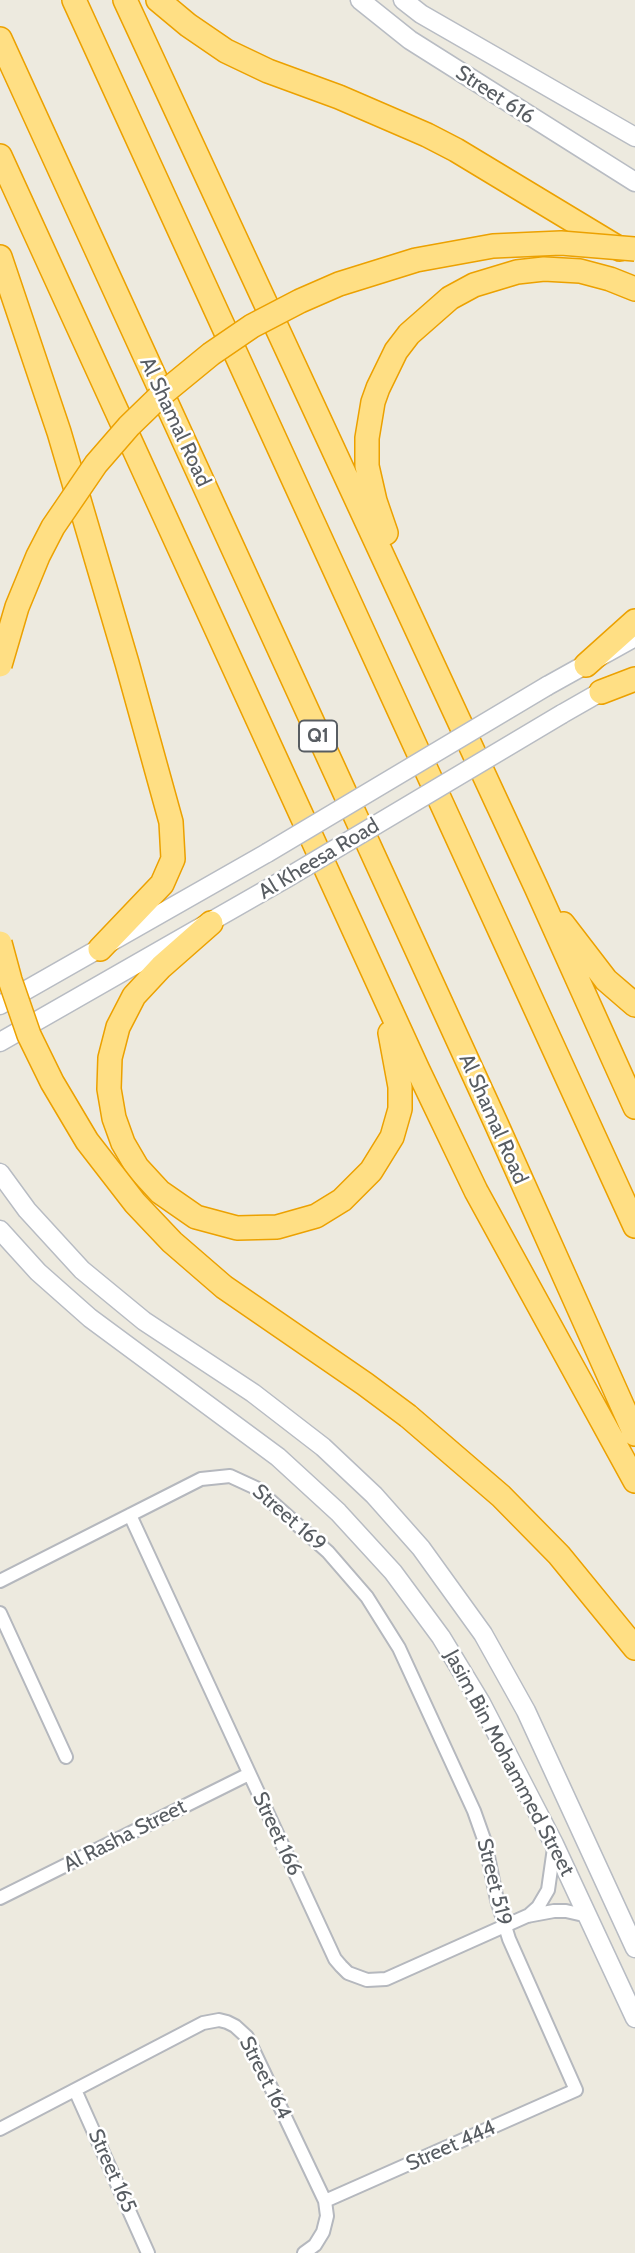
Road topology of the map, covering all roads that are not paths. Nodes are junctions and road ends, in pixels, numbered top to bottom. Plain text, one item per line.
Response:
1 (74, 0) edge
2 (125, 0) edge
3 (158, 0) edge
4 (360, 0) edge
5 (403, 0) edge
6 (0, 39) edge
7 (635, 137) edge
8 (0, 156) edge
9 (635, 182) edge
10 (635, 248) edge
11 (0, 257) edge
12 (635, 258) edge
13 (635, 289) edge
14 (402, 597) junction
15 (635, 621) edge
16 (635, 637) edge
17 (0, 665) edge
18 (586, 665) junction
19 (635, 672) edge
20 (635, 679) edge
21 (601, 692) junction
22 (536, 887) junction
23 (211, 923) junction
24 (0, 943) edge
25 (100, 949) junction
26 (53, 977) junction
27 (375, 980) junction
28 (0, 986) edge
29 (0, 1005) edge
30 (635, 1005) edge
31 (18, 1033) junction
32 (0, 1042) edge
33 (0, 1058) edge
34 (635, 1107) edge
35 (1, 1172) edge
36 (635, 1226) edge
37 (0, 1230) edge
38 (635, 1434) edge
39 (635, 1481) edge
40 (130, 1515) junction
41 (0, 1581) edge
42 (0, 1613) edge
43 (635, 1647) edge
44 (412, 1675) joint
45 (65, 1757) dead end
46 (249, 1774) junction
47 (554, 1844) junction
48 (0, 1898) edge
49 (527, 1916) junction
50 (588, 1916) junction
51 (505, 1927) junction
52 (635, 1948) edge
53 (635, 2018) edge
54 (75, 2090) junction
55 (576, 2090) joint
56 (0, 2129) edge
57 (325, 2201) junction
58 (148, 2253) edge
59 (304, 2253) edge

1 - 36 highway
2 - 14 highway
3 - 12 highway
4 - 9 main road, Street 616
5 - 7 main road, Street 616
6 - 38 highway, Al Shamal Road / Q1
8 - 27 highway
10 - 17 highway, bridge
11 - 25 highway
13 - 14 highway
14 - 22 highway
15 - 18 highway
16 - 18 main road
18 - 25 main road, bridge
19 - 21 main road, Al Kheesa Road
20 - 21 highway
21 - 23 main road, Al Kheesa Road, bridge
22 - 30 highway
22 - 34 highway
23 - 27 highway
23 - 31 main road, Al Kheesa Road
24 - 43 highway, bridge
25 - 26 main road
26 - 28 main road
26 - 29 main road
27 - 39 highway
31 - 32 main road, Al Kheesa Road
31 - 33 main road
35 - 52 main road, Jasim Bin Mohammed Street
37 - 47 main road, Jasim Bin Mohammed Street
40 - 41 street, Street 169
40 - 44 street, Street 169
40 - 46 street, Street 166
42 - 45 street
44 - 51 street, Street 519
46 - 48 street, Al Rasha Street
46 - 51 street, Street 166
47 - 49 street, Street 166
47 - 50 main road, Jasim Bin Mohammed Street
49 - 50 street, Street 166
49 - 51 street, Street 166
50 - 53 main road, Jasim Bin Mohammed Street
51 - 55 street, Street 519
54 - 56 street, Street 164
54 - 57 street, Street 164
54 - 58 street, Street 165
55 - 57 street, Street 444
57 - 59 street

